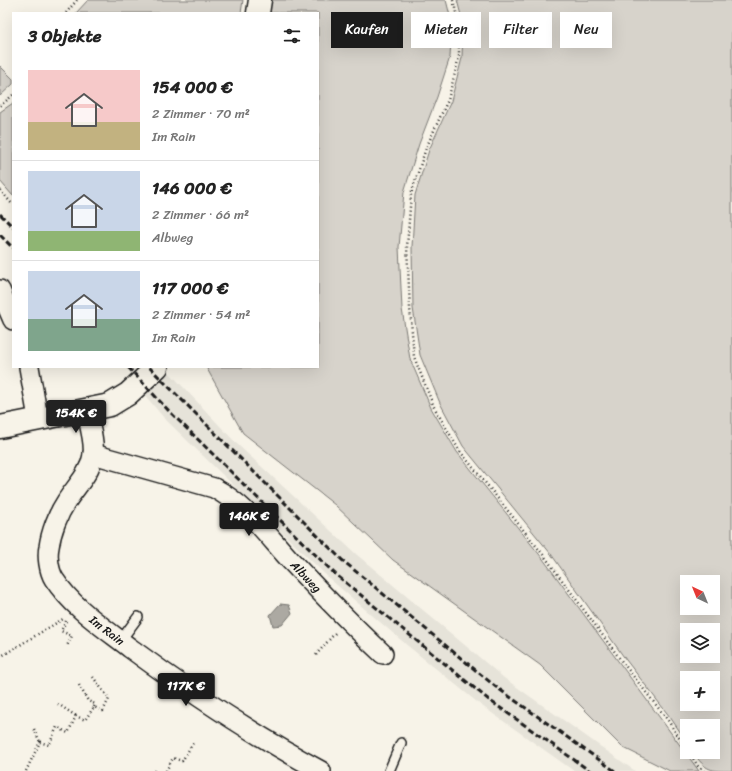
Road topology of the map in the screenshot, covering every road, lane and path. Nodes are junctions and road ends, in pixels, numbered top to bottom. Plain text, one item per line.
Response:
1 (77, 0) edge
2 (260, 0) edge
3 (453, 0) edge
4 (67, 12) edge
5 (258, 12) edge
6 (12, 96) edge
7 (0, 106) edge
8 (0, 190) edge
9 (12, 204) edge
10 (0, 290) edge
11 (12, 318) edge
12 (29, 368) edge
13 (156, 368) edge
14 (86, 410) junction
15 (38, 418) junction
16 (0, 427) edge
17 (93, 454) junction
18 (138, 617) dead end
19 (347, 620) junction
20 (121, 640) junction
21 (67, 646) dead end
22 (383, 654) dead end
23 (316, 655) dead end
24 (0, 657) edge
25 (94, 677) dead end
26 (79, 685) dead end
27 (58, 704) dead end
28 (92, 709) junction
29 (76, 716) junction
30 (34, 730) dead end
31 (680, 739) edge
32 (40, 742) junction
33 (193, 743) dead end
34 (401, 743) dead end
35 (693, 759) edge
36 (26, 771) edge
37 (166, 771) edge
38 (321, 771) edge
39 (389, 771) edge
40 (704, 771) edge

1 - 4 path
2 - 5 street
3 - 31 path
6 - 7 path
8 - 9 path
10 - 11 street
12 - 15 street
13 - 14 street
14 - 15 street
14 - 17 street, Im Rain
15 - 16 street
17 - 19 street, Albweg
17 - 20 street, Im Rain
18 - 20 lane
19 - 22 street, Albweg
19 - 23 path
20 - 38 street, Im Rain
21 - 24 path
25 - 28 path
26 - 28 path
27 - 29 path
28 - 29 path
29 - 32 path
30 - 32 path
32 - 36 path
33 - 37 path
34 - 39 lane
35 - 40 path

